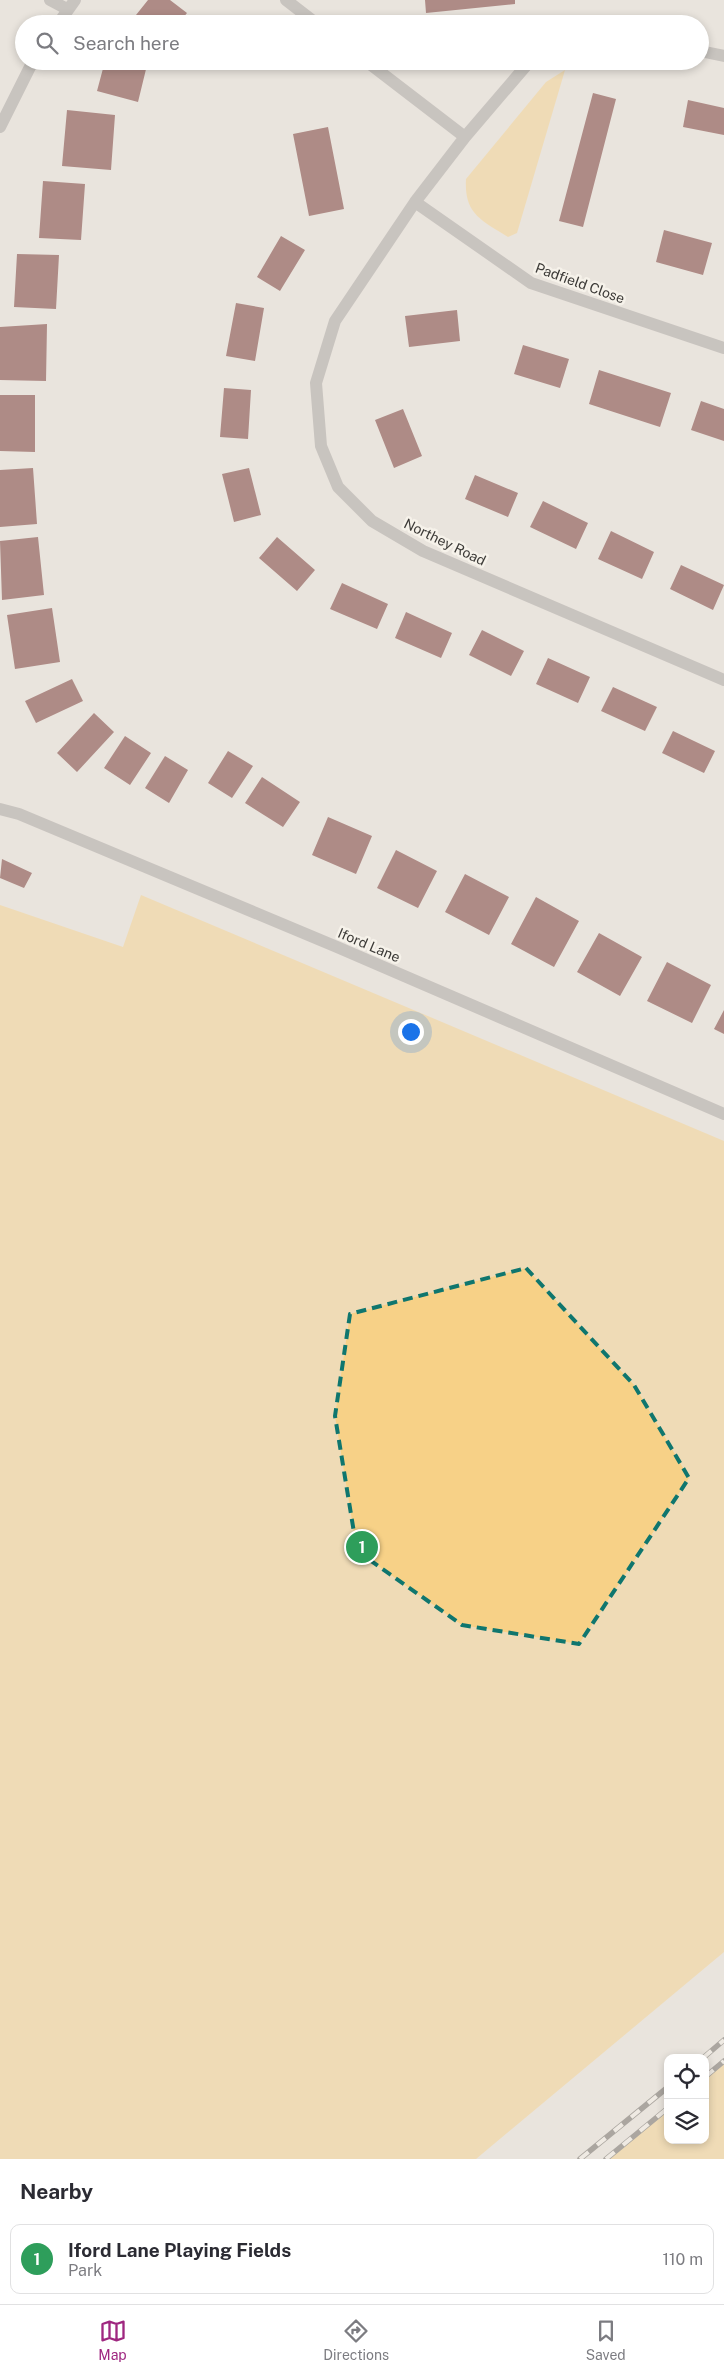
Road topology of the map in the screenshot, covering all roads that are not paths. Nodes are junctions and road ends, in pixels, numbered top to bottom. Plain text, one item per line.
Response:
1 (50, 0) edge
2 (286, 0) edge
3 (71, 5) edge
4 (305, 15) edge
5 (709, 53) edge
6 (724, 56) edge
7 (28, 70) edge
8 (378, 70) edge
9 (522, 70) edge
10 (0, 127) edge
11 (464, 136) junction
12 (415, 202) junction
13 (724, 348) edge
14 (724, 680) edge
15 (0, 809) edge
16 (724, 1114) edge

1 - 3 street
2 - 4 street
5 - 6 street
7 - 10 street
8 - 11 street
9 - 11 street, Northey Road
11 - 12 street, Northey Road
12 - 13 street, Padfield Close
12 - 14 street, Northey Road
15 - 16 street, Iford Lane

